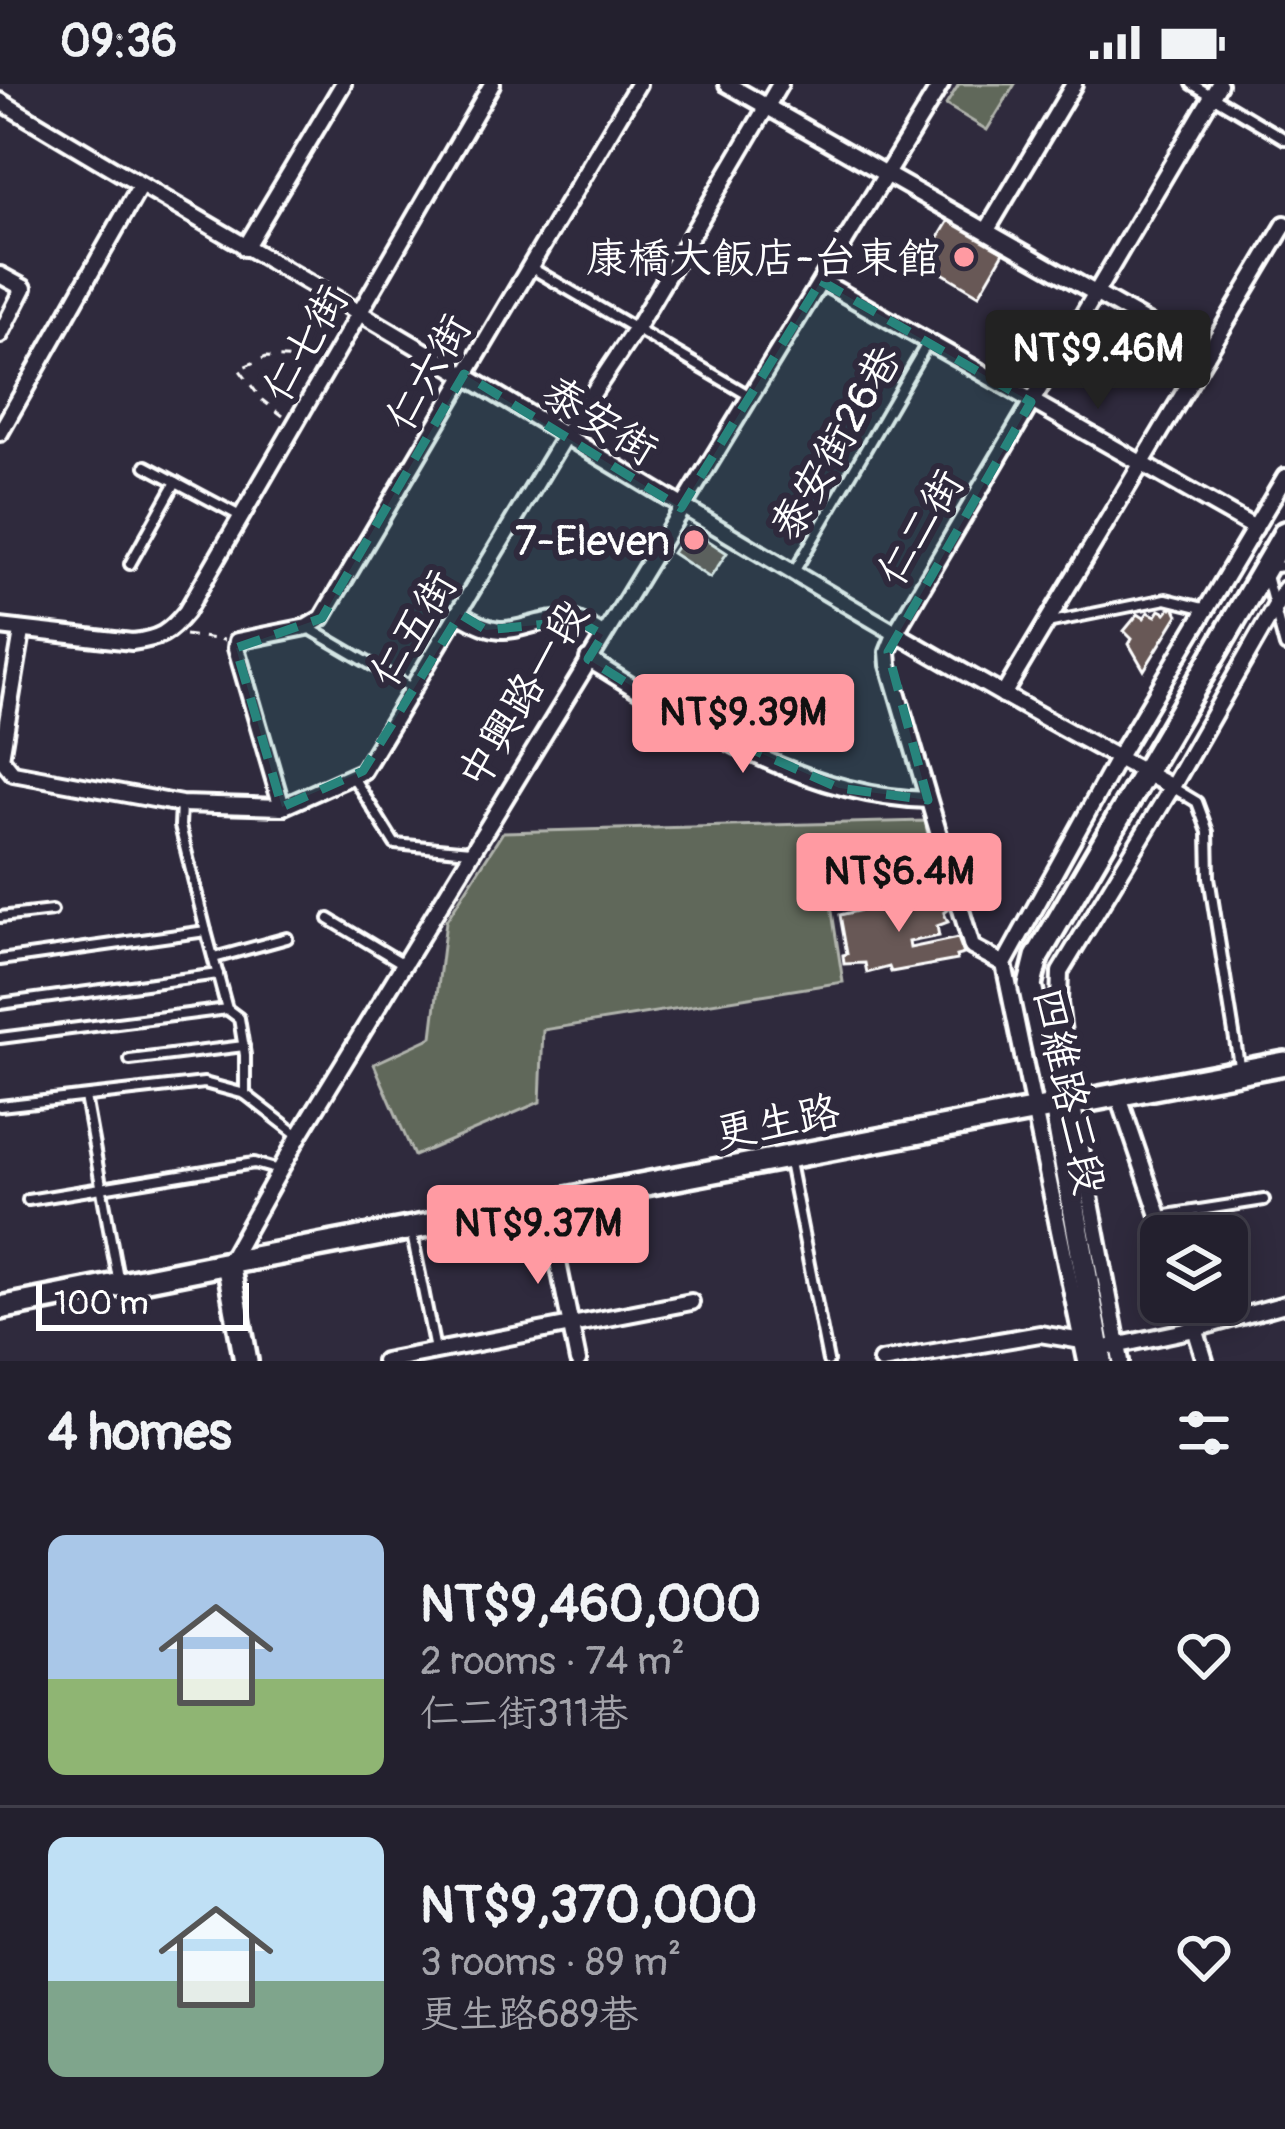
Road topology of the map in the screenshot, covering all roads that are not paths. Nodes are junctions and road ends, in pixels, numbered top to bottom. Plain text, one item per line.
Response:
1 (343, 84) edge
2 (492, 84) edge
3 (638, 84) edge
4 (728, 84) edge
5 (780, 84) edge
6 (941, 84) edge
7 (1074, 84) edge
8 (1192, 84) edge
9 (1215, 90) edge
10 (0, 100) edge
11 (766, 108) junction
12 (1285, 139) edge
13 (886, 173) junction
14 (140, 186) junction
15 (1285, 224) edge
16 (986, 230) junction
17 (244, 248) junction
18 (528, 266) junction
19 (0, 275) edge
20 (821, 281) junction
21 (1096, 293) junction
22 (358, 315) junction
23 (637, 327) junction
24 (0, 335) edge
25 (928, 342) junction
26 (1206, 356) junction
27 (464, 374) junction
28 (751, 397) junction
29 (1031, 402) junction
30 (6, 407) edge
31 (0, 433) edge
32 (565, 435) junction
33 (1141, 465) junction
34 (146, 466) dead end
35 (1285, 477) edge
36 (176, 482) junction
37 (681, 508) junction
38 (241, 516) junction
39 (1255, 528) junction
40 (1285, 533) edge
41 (130, 564) dead end
42 (1275, 567) edge
43 (794, 572) junction
44 (1285, 590) edge
45 (1275, 608) junction
46 (1208, 610) junction
47 (460, 614) junction
48 (1046, 623) junction
49 (0, 627) edge
50 (307, 627) junction
51 (22, 632) junction
52 (896, 632) junction
53 (603, 635) junction
54 (1285, 647) edge
55 (588, 659) junction
56 (414, 690) junction
57 (1003, 695) junction
58 (1118, 757) junction
59 (1144, 772) junction
60 (353, 777) junction
61 (1172, 787) junction
62 (928, 800) junction
63 (181, 804) junction
64 (282, 807) junction
65 (472, 851) junction
66 (52, 911) dead end
67 (0, 917) edge
68 (329, 919) dead end
69 (206, 932) junction
70 (287, 938) dead end
71 (214, 958) junction
72 (0, 960) edge
73 (403, 964) junction
74 (1004, 964) junction
75 (219, 974) junction
76 (0, 1004) edge
77 (227, 1009) junction
78 (0, 1039) edge
79 (244, 1046) junction
80 (130, 1060) dead end
81 (1285, 1063) edge
82 (1240, 1072) junction
83 (245, 1094) junction
84 (1118, 1094) junction
85 (85, 1097) junction
86 (0, 1106) edge
87 (1054, 1106) junction
88 (299, 1136) junction
89 (788, 1159) junction
90 (279, 1170) junction
91 (101, 1185) junction
92 (28, 1200) dead end
93 (1264, 1200) dead end
94 (546, 1203) junction
95 (1159, 1215) edge
96 (1166, 1215) edge
97 (411, 1229) junction
98 (228, 1263) junction
99 (119, 1286) junction
100 (691, 1302) dead end
101 (1285, 1304) edge
102 (0, 1308) edge
103 (1194, 1323) edge
104 (571, 1325) junction
105 (1196, 1329) junction
106 (436, 1351) junction
107 (1101, 1353) edge
108 (457, 1354) edge
109 (945, 1355) edge
110 (246, 1361) edge
111 (384, 1361) edge
112 (578, 1361) edge
113 (827, 1361) edge
114 (880, 1361) edge
115 (1205, 1361) edge

1 - 17 street
2 - 22 street, 仁七街
3 - 18 street, 仁六街
4 - 11 street
5 - 11 street, 仁五街
6 - 13 street, 中興路一段
7 - 16 street
8 - 9 lane
9 - 12 lane
9 - 21 street, 仁二街
10 - 14 street, 泰安街
11 - 13 street
11 - 23 street, 仁五街
13 - 16 street
13 - 20 street, 中興路一段
14 - 17 street, 泰安街
14 - 30 street
15 - 26 street
16 - 21 street
17 - 22 street, 泰安街
18 - 23 lane
18 - 27 street, 仁六街
19 - 24 street
20 - 25 street
20 - 28 street, 中興路一段
21 - 26 street
21 - 29 street, 仁二街
22 - 27 street, 泰安街
22 - 38 street, 仁七街
23 - 28 lane
23 - 32 street, 仁五街
25 - 29 street
25 - 43 lane, 泰安街26巷
26 - 33 street
27 - 32 street, 泰安街
27 - 50 street, 仁六街
28 - 37 street, 中興路一段
29 - 33 street
29 - 52 street, 仁二街
30 - 31 street
32 - 37 street, 泰安街
32 - 47 street, 仁五街
33 - 39 street
33 - 48 street
34 - 36 lane
35 - 39 street, 四維路三段
36 - 38 lane
36 - 41 lane
37 - 43 street, 泰安街
37 - 53 street, 中興路一段
38 - 51 street, 仁七街
39 - 46 street, 四維路三段
40 - 42 street, 四維路三段
42 - 45 lane
42 - 59 street, 四維路三段
43 - 52 street, 泰安街
44 - 45 street, 四維路三段
45 - 54 lane
45 - 61 street, 四維路三段
46 - 48 lane
46 - 58 street, 四維路三段
47 - 53 street
47 - 56 street, 仁五街
48 - 57 street
49 - 51 street
50 - 56 lane
50 - 64 street
51 - 63 street, 仁五街
52 - 57 street, 泰安街
52 - 62 street
53 - 55 street, 中興路一段
55 - 62 street
55 - 65 street, 中興路一段
56 - 60 street, 仁五街
57 - 58 street, 泰安街
58 - 59 street, 泰安街
58 - 74 street, 四維路三段
59 - 61 street, 泰安街
59 - 87 street, 四維路三段
60 - 64 street, 仁五街
60 - 65 lane
61 - 82 lane
61 - 87 street, 四維路三段
62 - 74 street
63 - 64 street, 仁五街
63 - 69 lane
65 - 73 street, 中興路一段
66 - 67 lane
68 - 73 lane
69 - 71 lane
69 - 72 lane
70 - 71 lane
71 - 75 lane
73 - 88 street, 中興路一段
74 - 87 street, 四維路三段
75 - 76 lane
75 - 77 lane
77 - 78 lane
77 - 79 lane
79 - 80 lane
79 - 83 lane
81 - 82 street, 更生路
82 - 84 street, 更生路
83 - 85 lane
83 - 88 lane
84 - 87 street, 更生路
84 - 95 street
85 - 86 lane
85 - 91 lane
87 - 89 street, 更生路
87 - 107 street, 四維路三段
88 - 90 street, 中興路一段
89 - 94 street, 更生路
89 - 113 lane
90 - 91 lane
90 - 98 street, 中興路一段
91 - 92 lane
91 - 99 lane
93 - 96 lane
94 - 97 street, 更生路
94 - 104 street
97 - 98 street, 更生路
97 - 106 lane
98 - 99 street, 更生路
98 - 110 street
99 - 102 street, 更生路
100 - 104 street
101 - 105 street
103 - 105 street
104 - 108 street
104 - 112 street
105 - 107 street
105 - 115 street
106 - 108 street
106 - 111 street
107 - 109 street
109 - 114 street

